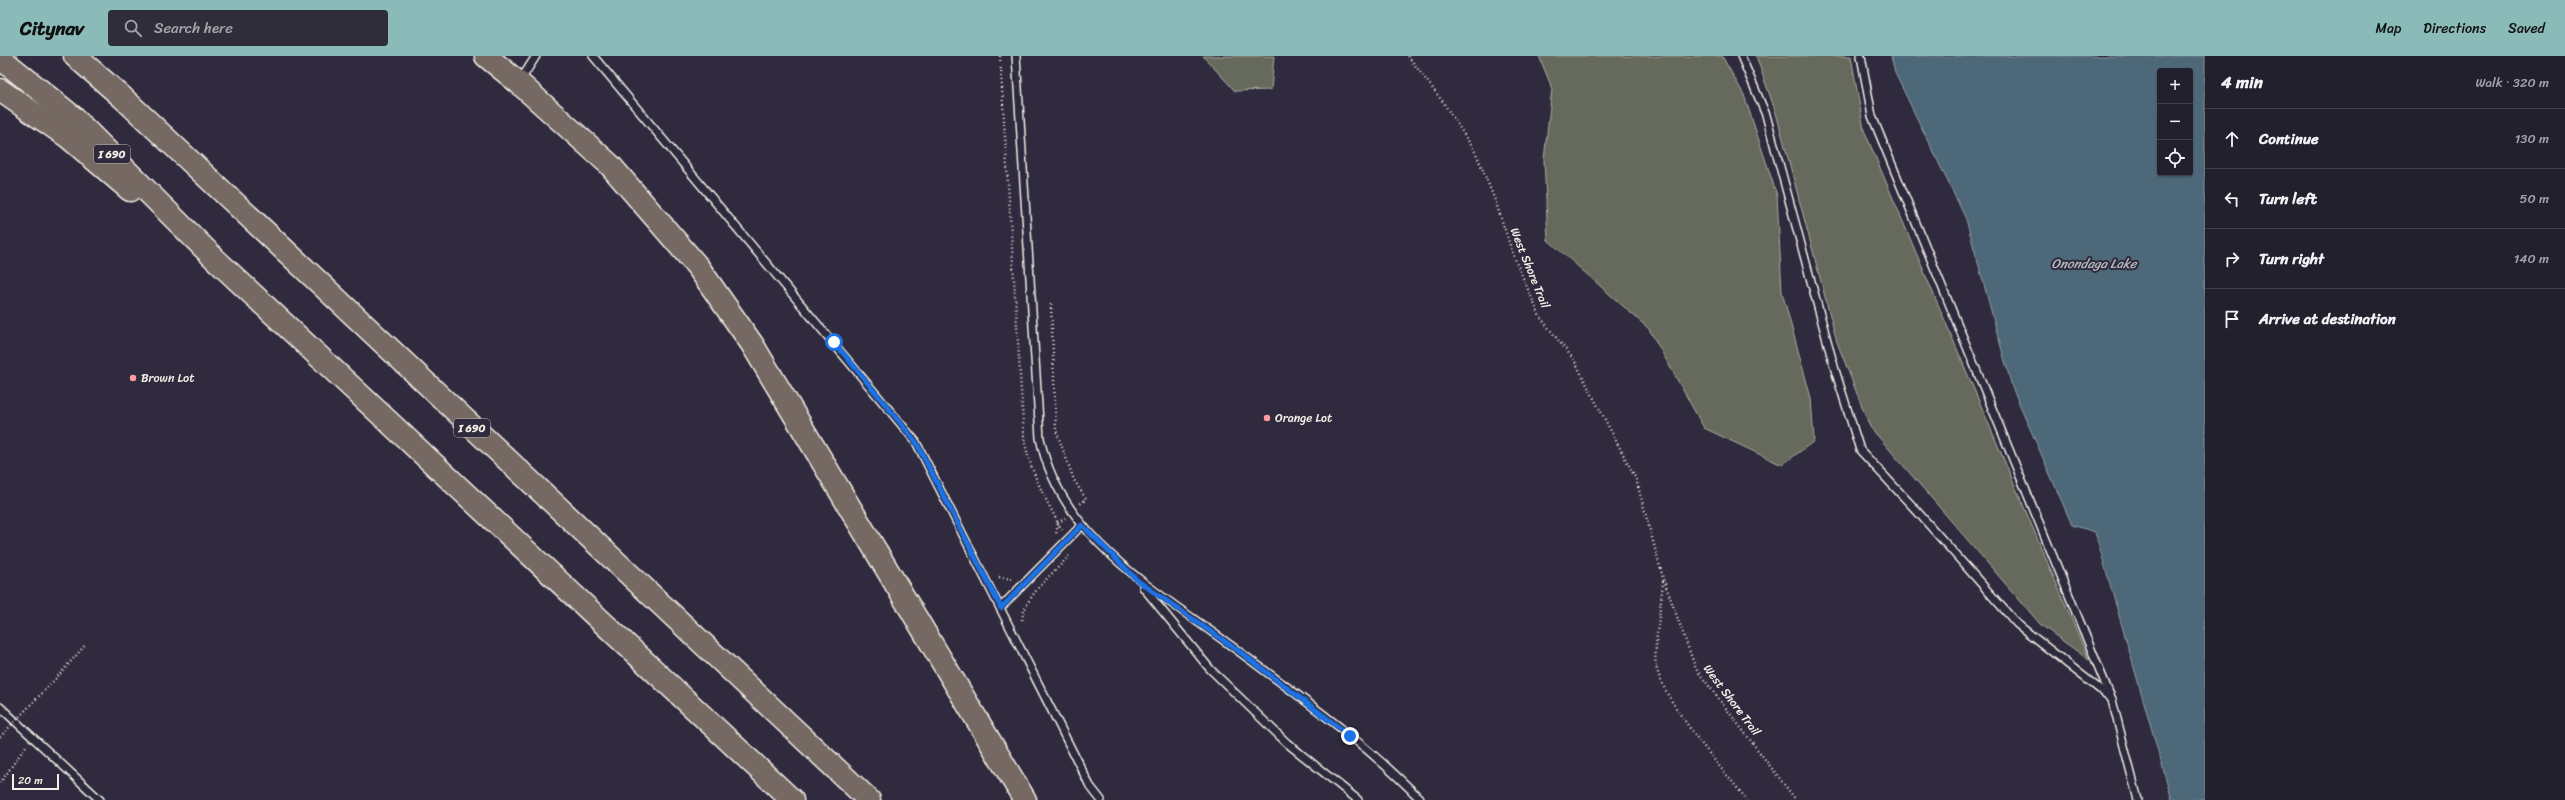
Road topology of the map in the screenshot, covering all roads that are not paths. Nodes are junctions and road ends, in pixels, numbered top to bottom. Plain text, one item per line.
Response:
1 (75, 56) edge
2 (486, 56) edge
3 (536, 56) edge
4 (593, 56) edge
5 (1016, 56) edge
6 (1741, 56) edge
7 (1861, 56) edge
8 (0, 58) edge
9 (519, 82) junction
10 (0, 90) edge
11 (215, 259) junction
12 (1082, 525) junction
13 (1138, 581) junction
14 (1001, 608) junction
15 (2112, 700) junction
16 (0, 707) edge
17 (100, 800) edge
18 (792, 800) edge
19 (869, 800) edge
20 (1025, 800) edge
21 (1101, 800) edge
22 (1358, 800) edge
23 (1421, 800) edge
24 (2138, 800) edge

1 - 19 highway, I 690
2 - 9 highway
3 - 9 lane
4 - 14 lane
5 - 12 lane
6 - 15 lane
7 - 15 lane
8 - 11 highway, I 690
9 - 20 highway
10 - 11 highway
11 - 18 highway, I 690
12 - 13 lane
12 - 14 lane
13 - 22 lane
13 - 23 lane
14 - 21 lane
15 - 24 lane
16 - 17 lane

